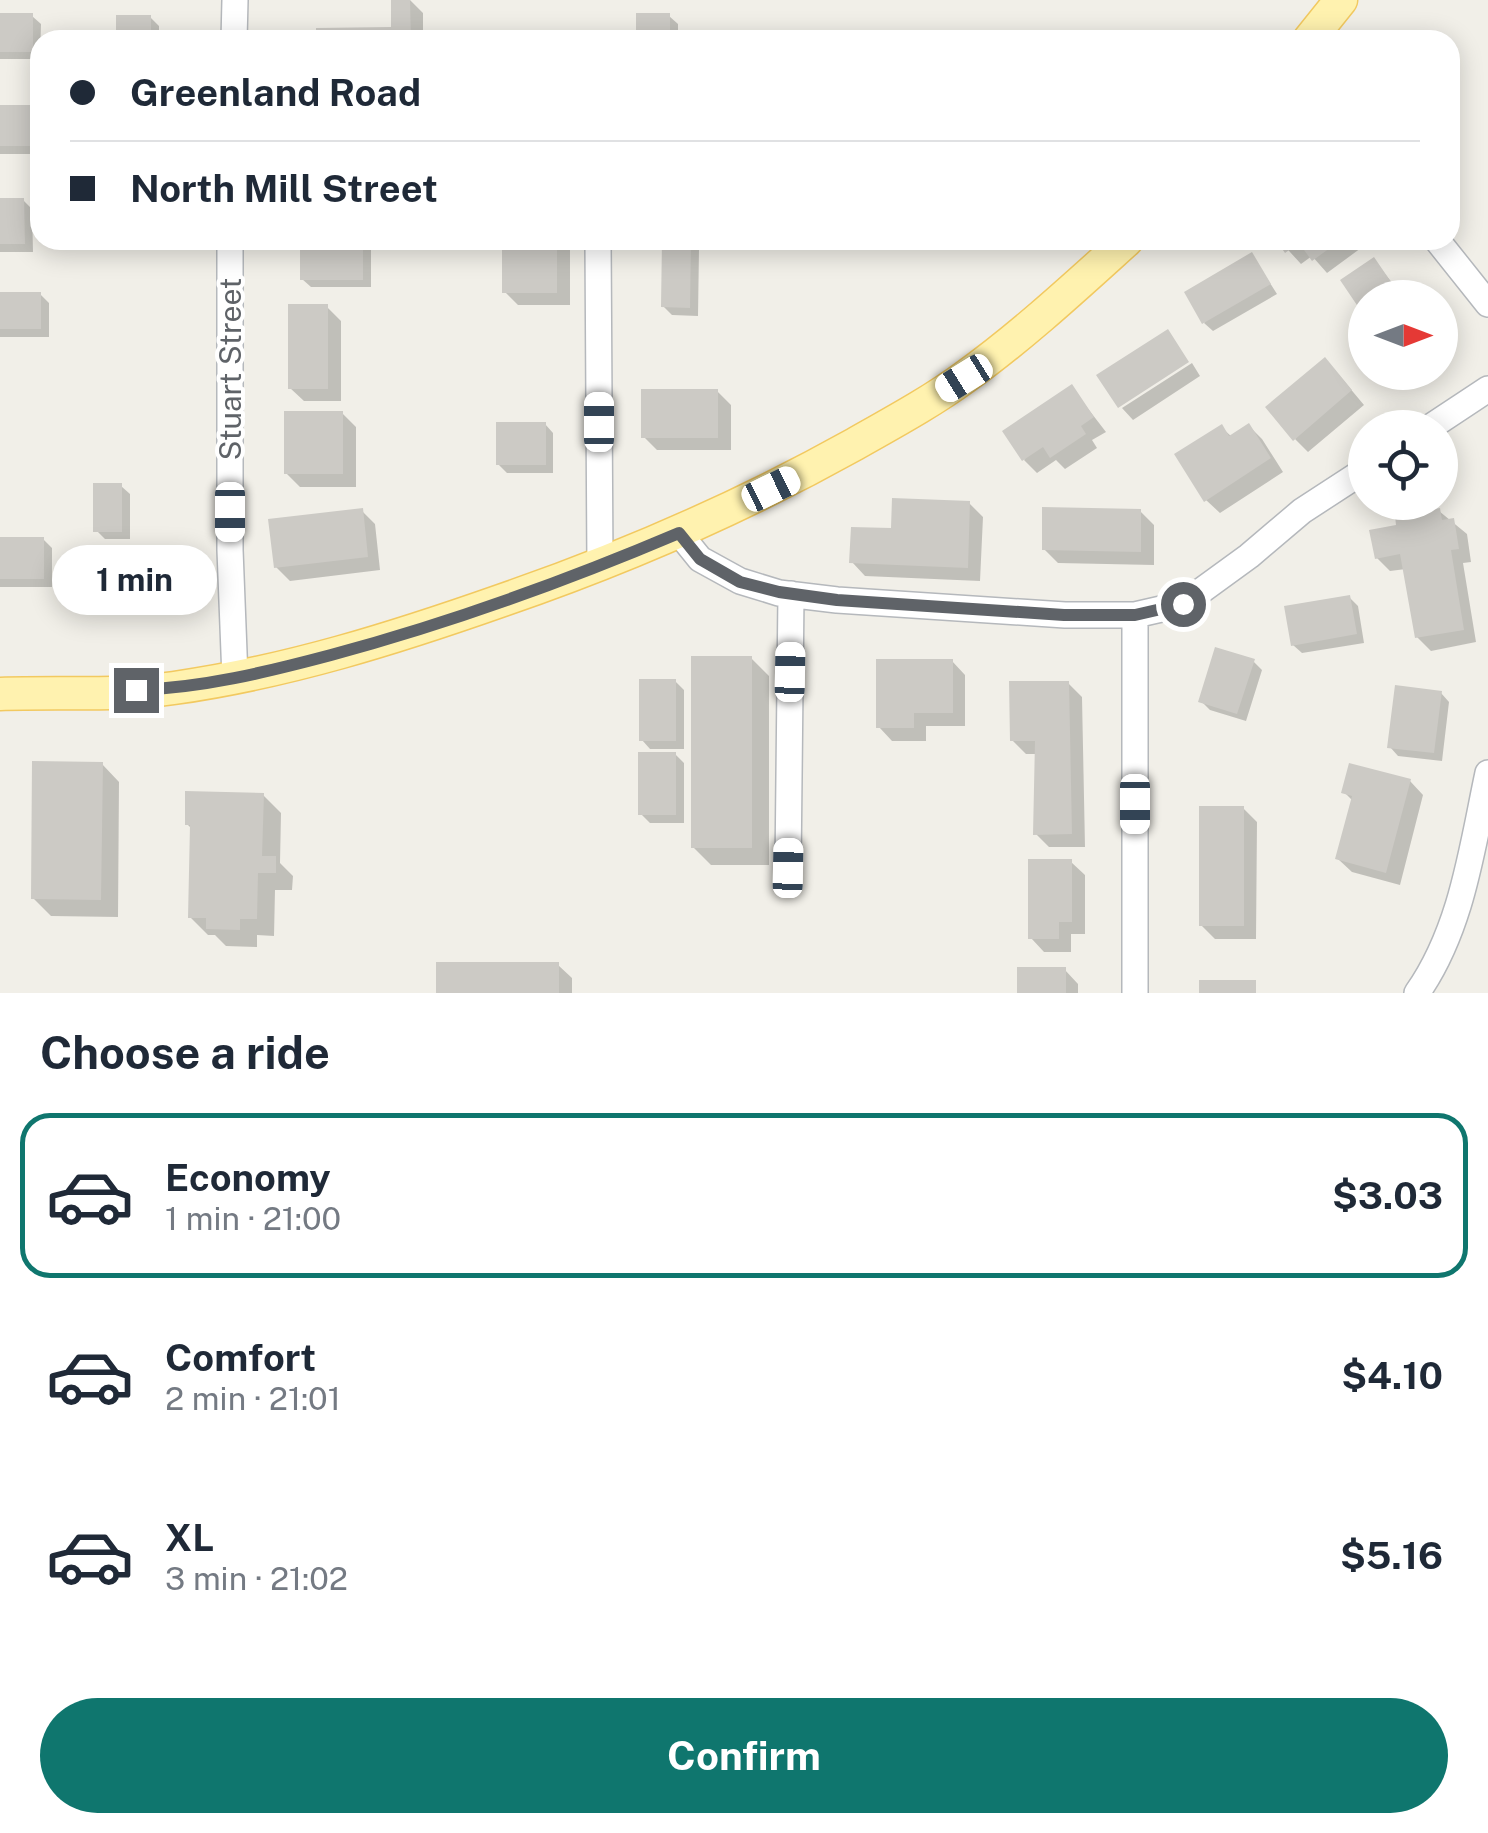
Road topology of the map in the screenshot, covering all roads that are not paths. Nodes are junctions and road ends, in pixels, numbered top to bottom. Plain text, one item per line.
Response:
1 (235, 0) edge
2 (1341, 0) edge
3 (234, 30) edge
4 (1317, 30) edge
5 (230, 250) edge
6 (598, 250) edge
7 (1116, 250) edge
8 (1445, 250) edge
9 (1488, 304) edge
10 (1488, 389) edge
11 (1456, 410) edge
12 (1348, 481) edge
13 (679, 533) junction
14 (600, 567) junction
15 (790, 594) junction
16 (1135, 615) junction
17 (235, 678) junction
18 (0, 694) edge
19 (1488, 773) edge
20 (788, 868) dead end
21 (1135, 993) edge
22 (1418, 993) edge

1 - 3 street
2 - 4 main road
5 - 17 street, Stuart Street
6 - 14 street
7 - 13 main road
8 - 9 street
10 - 11 street
12 - 16 street
13 - 14 main road
13 - 15 street
14 - 17 main road
15 - 16 street
15 - 20 street
16 - 21 street
17 - 18 main road
19 - 22 street

